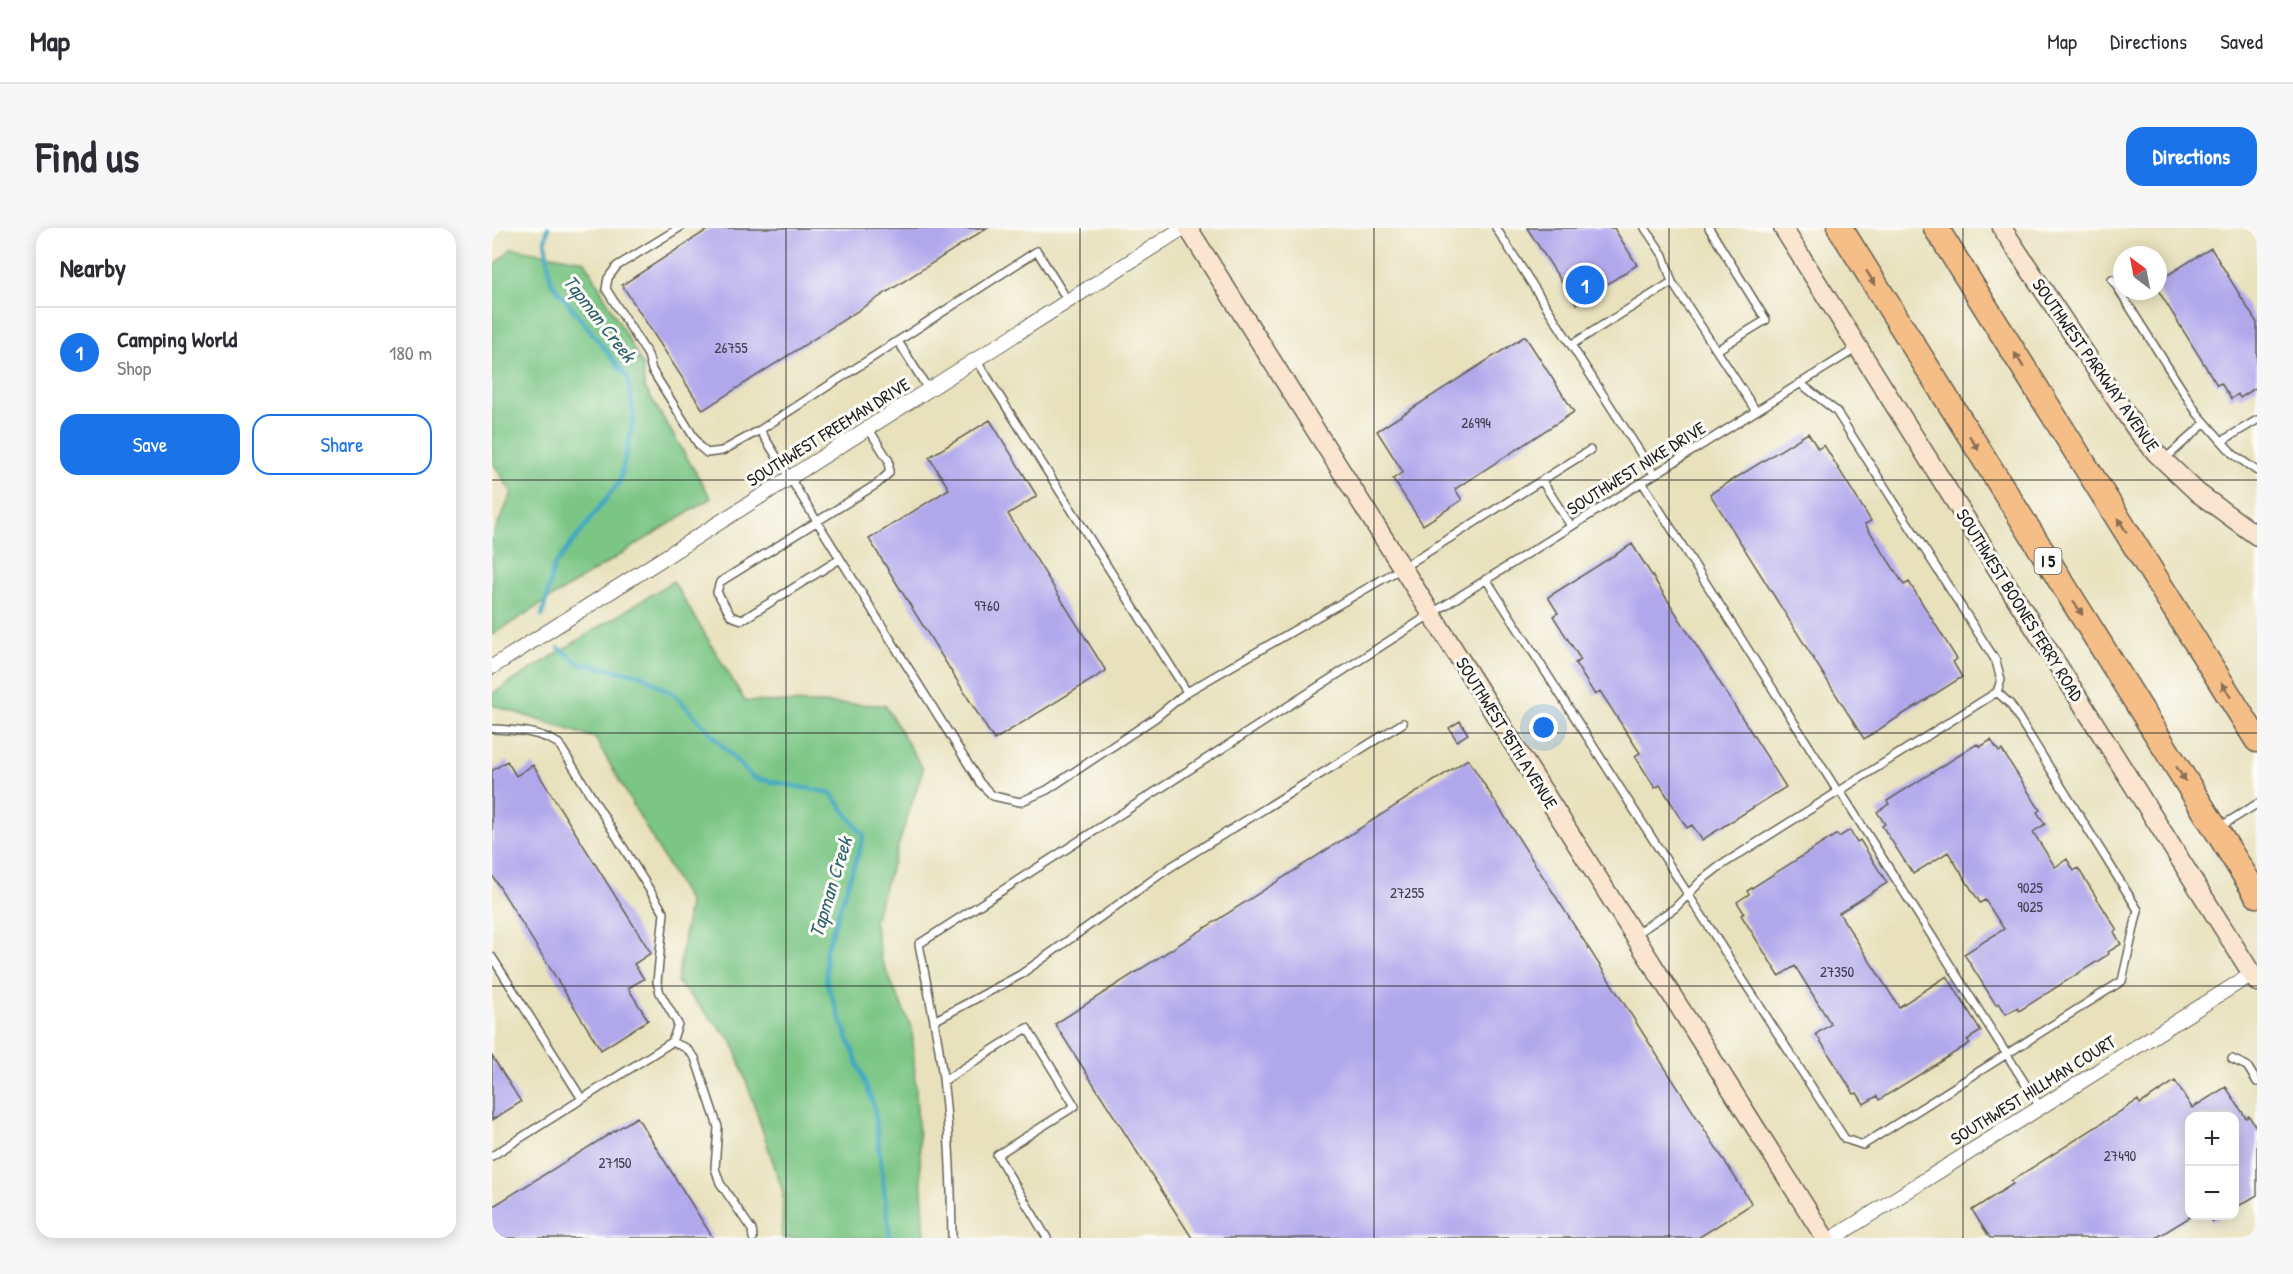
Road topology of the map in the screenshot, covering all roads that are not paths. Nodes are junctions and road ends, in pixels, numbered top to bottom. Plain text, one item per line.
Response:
1 (679, 228) edge
2 (1186, 228) edge
3 (1496, 228) edge
4 (1646, 228) edge
5 (1709, 228) edge
6 (1783, 228) edge
7 (1840, 228) edge
8 (1936, 228) edge
9 (2002, 228) edge
10 (2112, 279) dead end
11 (1672, 282) junction
12 (1068, 301) junction
13 (898, 341) junction
14 (1571, 345) junction
15 (1857, 348) junction
16 (1717, 351) junction
17 (976, 359) junction
18 (1800, 383) junction
19 (928, 389) junction
20 (1756, 411) junction
21 (2257, 420) edge
22 (2205, 423) junction
23 (868, 428) junction
24 (760, 430) junction
25 (2222, 441) junction
26 (1590, 450) dead end
27 (2163, 461) junction
28 (2257, 471) edge
29 (1654, 474) junction
30 (789, 477) junction
31 (1542, 481) junction
32 (1642, 482) junction
33 (817, 521) junction
34 (1571, 526) junction
35 (2257, 537) edge
36 (840, 559) junction
37 (1402, 568) junction
38 (1486, 579) junction
39 (1431, 614) junction
40 (492, 667) edge
41 (1187, 692) junction
42 (1997, 692) junction
43 (1403, 723) dead end
44 (492, 729) edge
45 (2257, 740) edge
46 (1839, 791) junction
47 (2257, 804) edge
48 (2216, 830) junction
49 (2257, 895) edge
50 (1687, 896) junction
51 (1634, 935) junction
52 (492, 957) edge
53 (2254, 978) edge
54 (934, 1021) junction
55 (672, 1042) junction
56 (2006, 1055) junction
57 (2232, 1059) dead end
58 (944, 1081) junction
59 (2257, 1082) edge
60 (582, 1099) junction
61 (2040, 1107) junction
62 (492, 1155) edge
63 (753, 1238) edge
64 (951, 1238) edge
65 (1047, 1238) edge
66 (1825, 1238) edge
67 (1833, 1238) edge

1 - 24 lane
2 - 12 street, SOUTHWEST FREEMAN DRIVE
2 - 37 street, SOUTHWEST 95TH AVENUE
3 - 14 lane
4 - 11 lane
5 - 16 lane
6 - 15 street, SOUTHWEST BOONES FERRY ROAD
7 -> 48 highway, I 5
45 -> 8 highway
9 - 27 street, SOUTHWEST PARKWAY AVENUE
10 - 22 lane
11 - 14 lane
11 - 16 lane
12 - 13 lane
12 - 17 street, SOUTHWEST FREEMAN DRIVE
13 - 19 lane
13 - 24 lane
14 - 29 lane
15 - 18 lane, SOUTHWEST NIKE DRIVE
15 - 53 street, SOUTHWEST BOONES FERRY ROAD
16 - 20 lane
17 - 19 street, SOUTHWEST FREEMAN DRIVE
17 - 41 lane
18 - 20 lane, SOUTHWEST NIKE DRIVE
18 - 42 lane
19 - 23 street, SOUTHWEST FREEMAN DRIVE
20 - 29 lane, SOUTHWEST NIKE DRIVE
21 - 25 lane
22 - 25 lane
22 - 27 lane
23 - 30 street, SOUTHWEST FREEMAN DRIVE
23 - 33 lane
24 - 30 lane
25 - 28 lane
26 - 31 lane
27 - 35 street, SOUTHWEST PARKWAY AVENUE
29 - 32 lane, SOUTHWEST NIKE DRIVE
30 - 33 lane
30 - 40 street, SOUTHWEST FREEMAN DRIVE
31 - 34 lane
31 - 37 lane
32 - 34 lane, SOUTHWEST NIKE DRIVE
32 - 46 lane
33 - 36 lane
33 - 36 lane
34 - 38 lane, SOUTHWEST NIKE DRIVE
36 - 41 lane
37 - 39 street, SOUTHWEST 95TH AVENUE
37 - 41 lane
38 - 39 lane, SOUTHWEST NIKE DRIVE
38 - 50 lane
39 - 51 street, SOUTHWEST 95TH AVENUE
39 - 54 lane, SOUTHWEST NIKE DRIVE
42 - 46 lane
42 - 56 lane
43 - 54 lane
44 - 55 lane
46 - 50 lane
46 - 56 lane
47 - 48 lane
48 - 49 highway, I 5
50 - 51 lane
50 - 56 lane
51 - 66 street, SOUTHWEST 95TH AVENUE
52 - 60 lane
53 - 61 street, SOUTHWEST HILLMAN COURT
54 - 58 lane
55 - 60 lane
55 - 63 lane
56 - 61 lane
57 - 59 lane
58 - 64 lane
58 - 65 lane
60 - 62 lane
61 - 67 street, SOUTHWEST HILLMAN COURT

